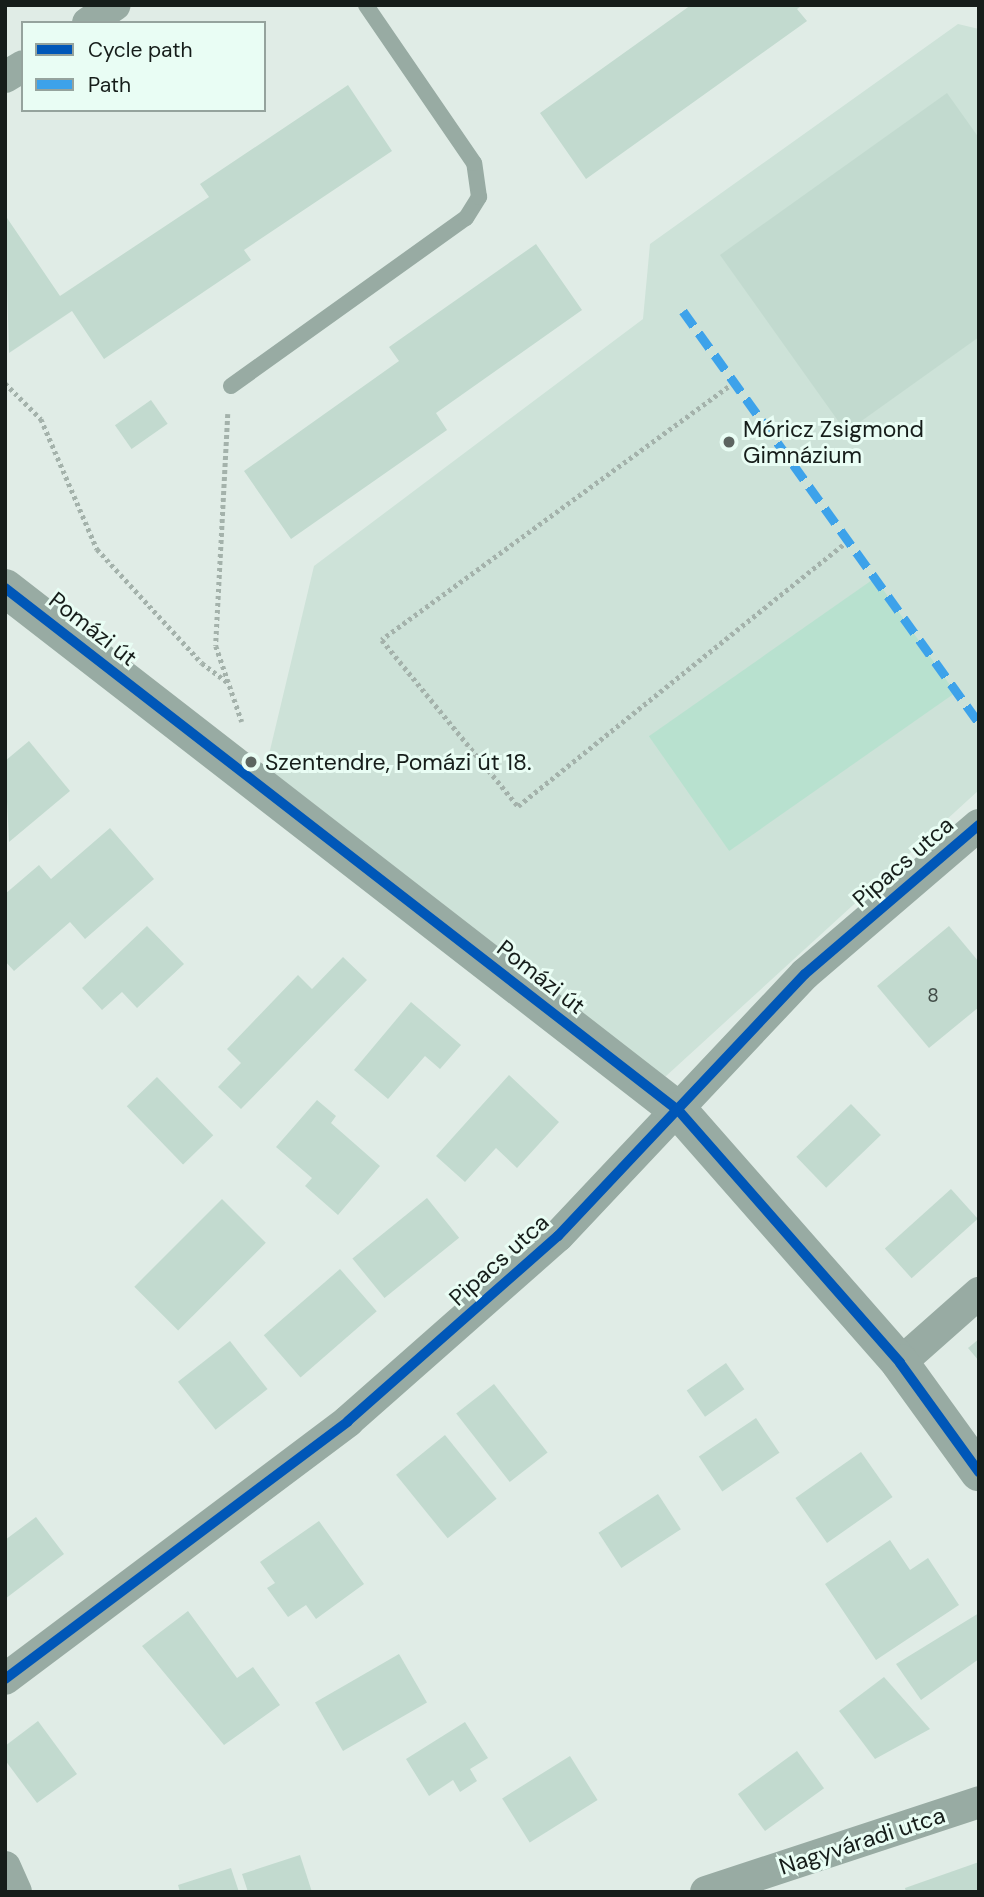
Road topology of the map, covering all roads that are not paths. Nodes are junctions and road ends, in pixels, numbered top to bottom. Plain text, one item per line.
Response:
1 (115, 5) edge
2 (366, 5) edge
3 (91, 21) edge
4 (21, 67) edge
5 (5, 77) edge
6 (231, 386) road end
7 (5, 588) edge
8 (979, 825) edge
9 (679, 1111) junction
10 (979, 1293) edge
11 (900, 1363) junction
12 (979, 1472) edge
13 (5, 1679) edge
14 (979, 1802) edge
15 (5, 1867) edge
16 (16, 1892) edge
17 (706, 1892) edge

1 - 3 street
2 - 6 lane
4 - 5 street
7 - 9 street, Pomázi út
8 - 9 street, Pipacs utca
9 - 11 street, Pomázi út
9 - 13 street, Pipacs utca
10 - 11 street
11 - 12 street, Pomázi út
14 - 17 street, Nagyváradi utca
15 - 16 street

